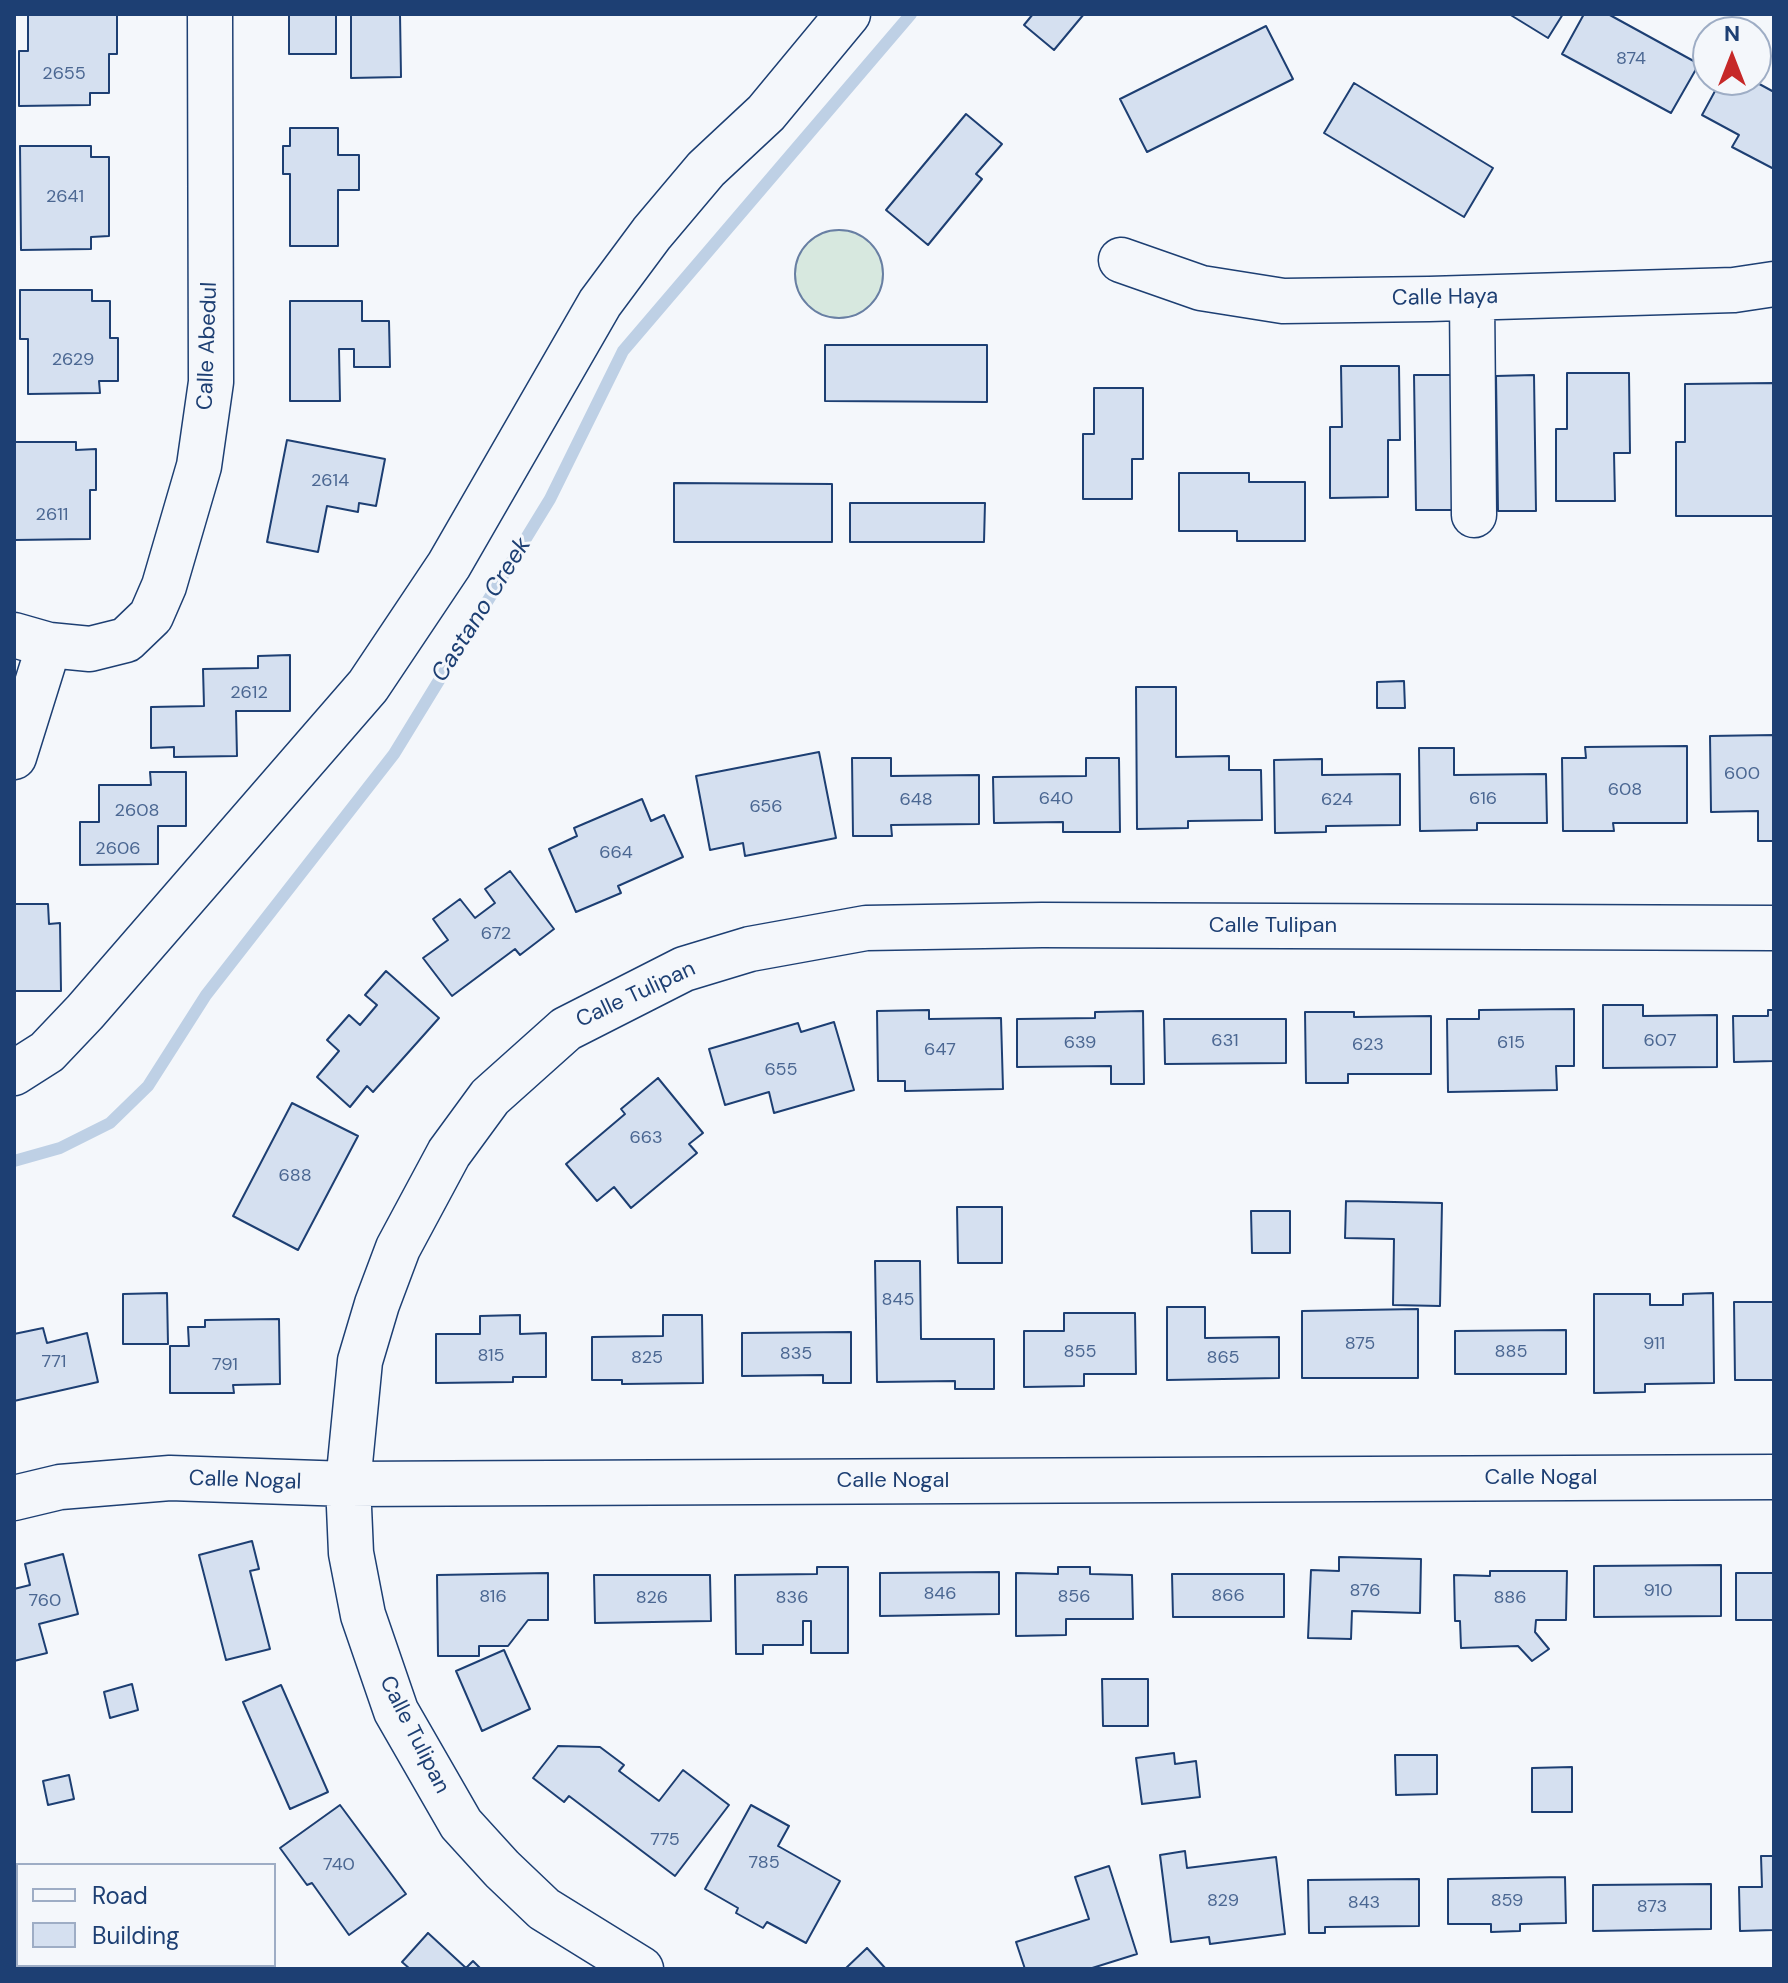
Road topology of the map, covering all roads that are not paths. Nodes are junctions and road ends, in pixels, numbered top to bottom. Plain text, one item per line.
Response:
1 (210, 14) edge
2 (848, 14) edge
3 (1121, 260) dead end
4 (1774, 284) edge
5 (1472, 298) junction
6 (1474, 515) dead end
7 (31, 640) edge
8 (14, 757) edge
9 (1774, 928) edge
10 (14, 1073) edge
11 (1774, 1477) edge
12 (348, 1484) junction
13 (14, 1498) edge
14 (641, 1969) edge

1 - 7 street, Calle Abedul
2 - 10 street
3 - 5 street, Calle Haya
4 - 5 street, Calle Haya
5 - 6 street
7 - 8 street
9 - 12 street, Calle Tulipan
11 - 12 street, Calle Nogal
12 - 13 street, Calle Nogal
12 - 14 street, Calle Tulipan

